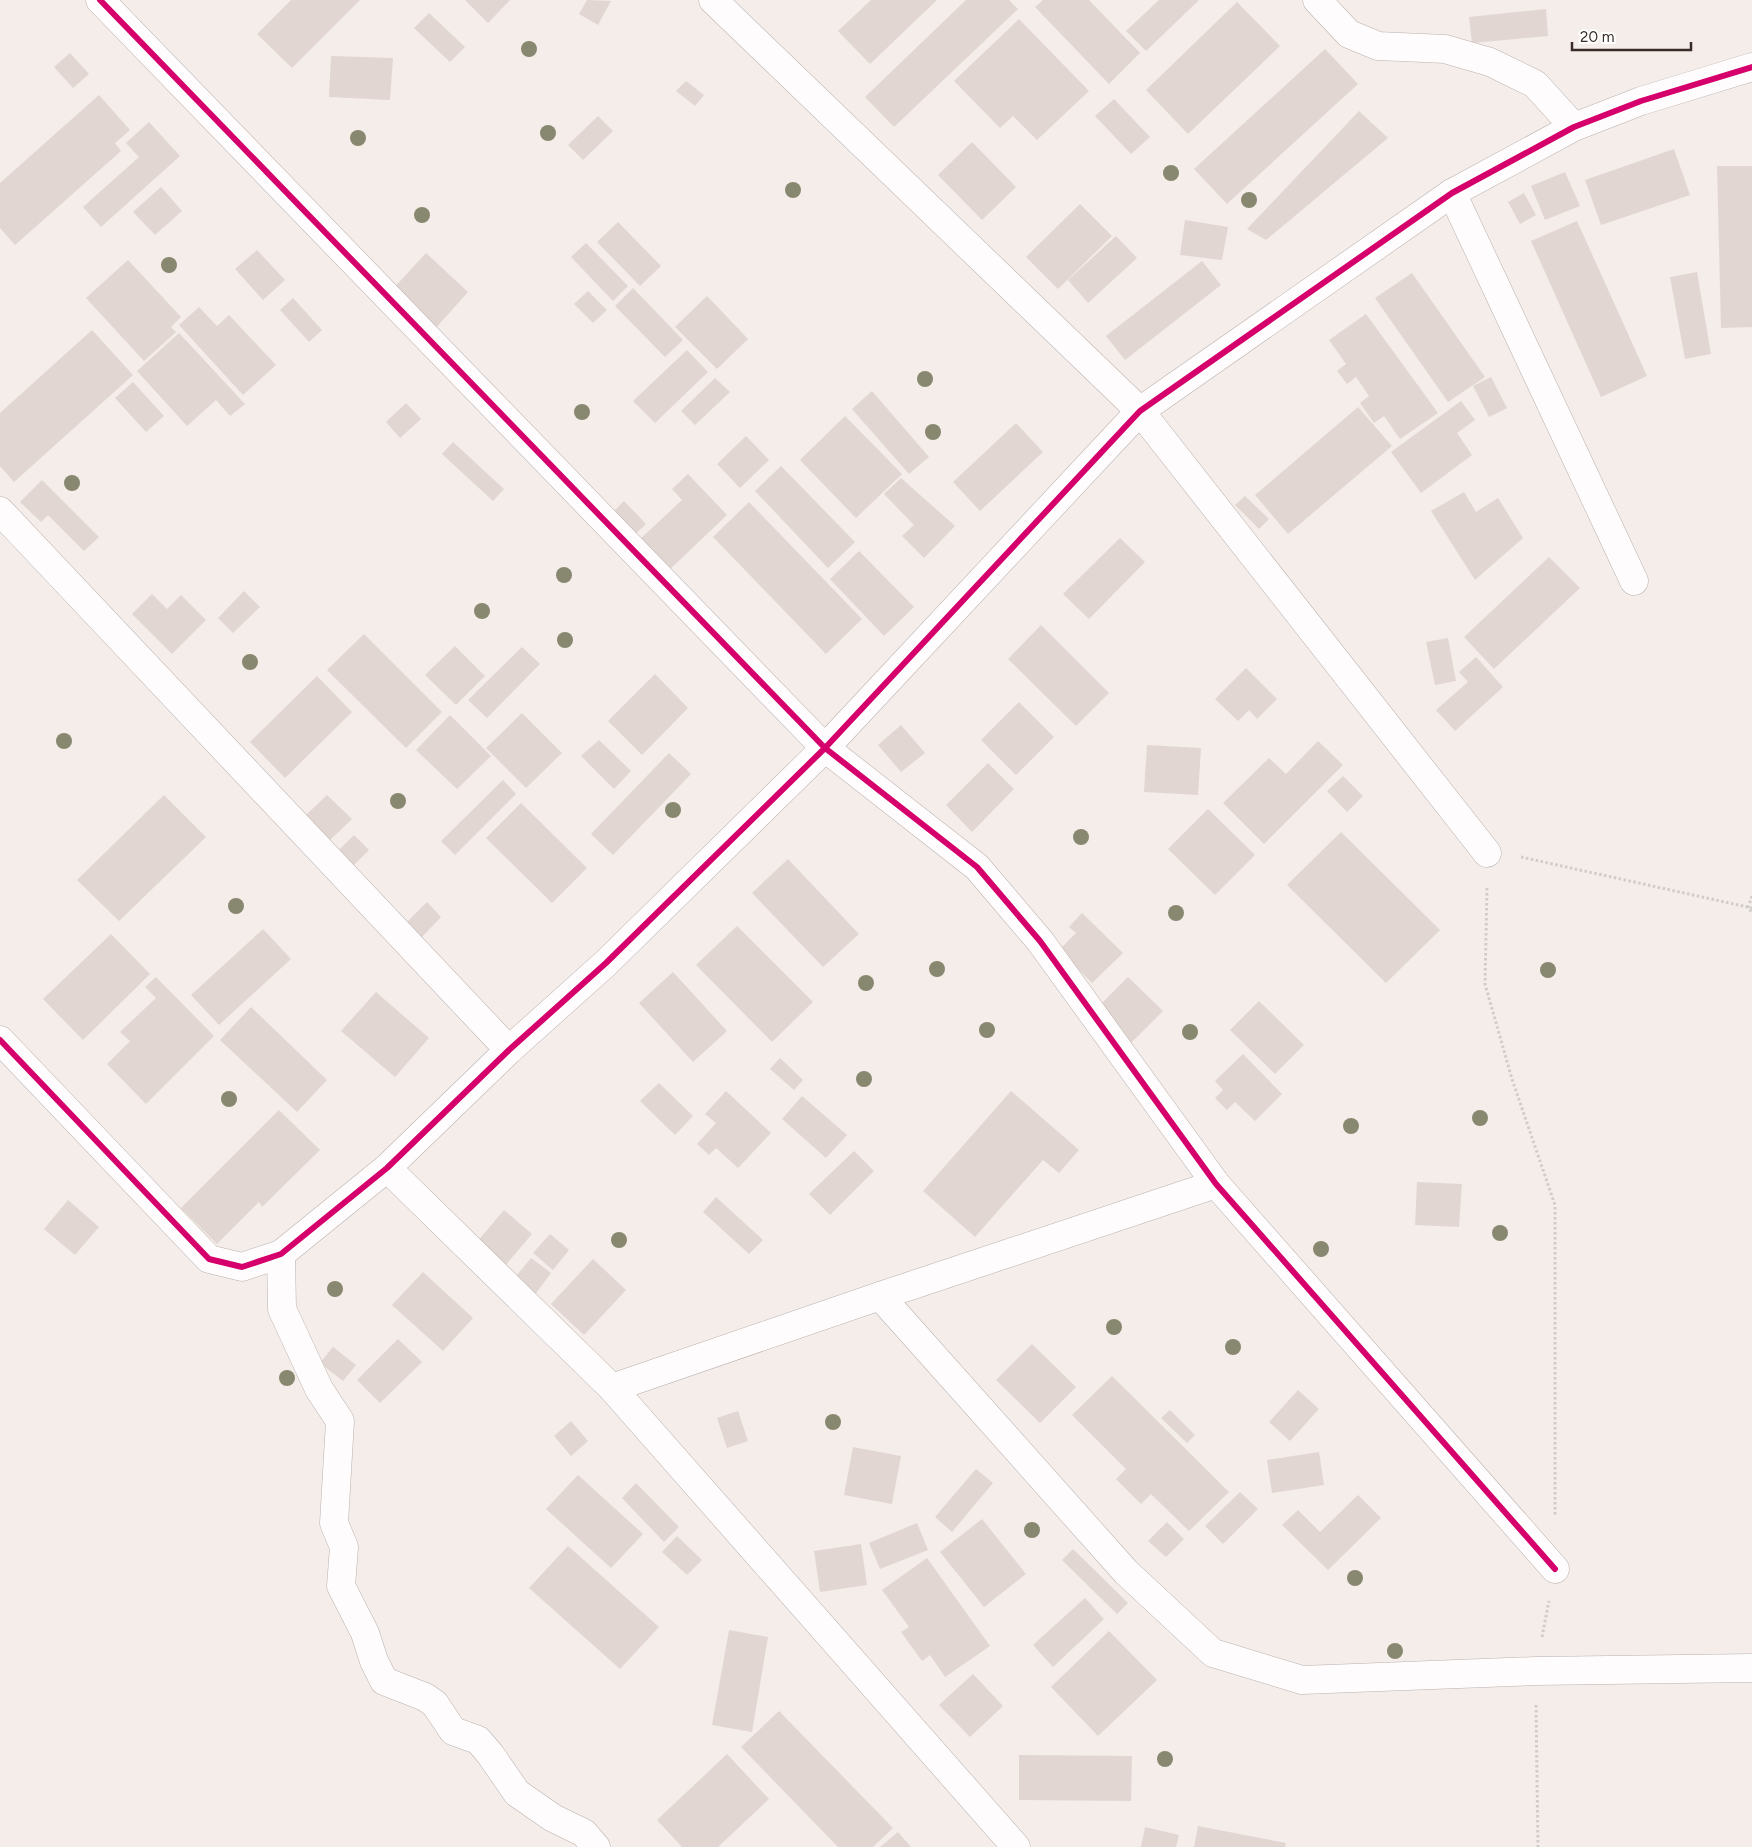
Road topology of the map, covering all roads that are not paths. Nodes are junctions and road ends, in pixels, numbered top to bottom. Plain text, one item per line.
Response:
1 (100, 0) edge
2 (713, 0) edge
3 (1317, 0) edge
4 (1752, 67) edge
5 (1574, 127) junction
6 (1452, 193) junction
7 (1140, 411) junction
8 (0, 511) edge
9 (1634, 581) dead end
10 (825, 748) junction
11 (1487, 853) road end
12 (0, 1040) edge
13 (509, 1050) junction
14 (387, 1168) junction
15 (1216, 1184) junction
16 (281, 1254) junction
17 (880, 1296) junction
18 (612, 1388) junction
19 (1555, 1569) dead end
20 (1752, 1668) edge
21 (596, 1847) edge
22 (1016, 1847) edge

1 - 10 street
2 - 7 street
3 - 5 street
4 - 5 street
5 - 6 street
6 - 7 street
6 - 9 street
7 - 10 street
7 - 11 street
8 - 13 street
10 - 13 street
10 - 15 street
12 - 16 street
13 - 14 street
14 - 16 street
14 - 18 street
15 - 17 street
15 - 19 street
16 - 21 street
17 - 18 street
17 - 20 street
18 - 22 street

